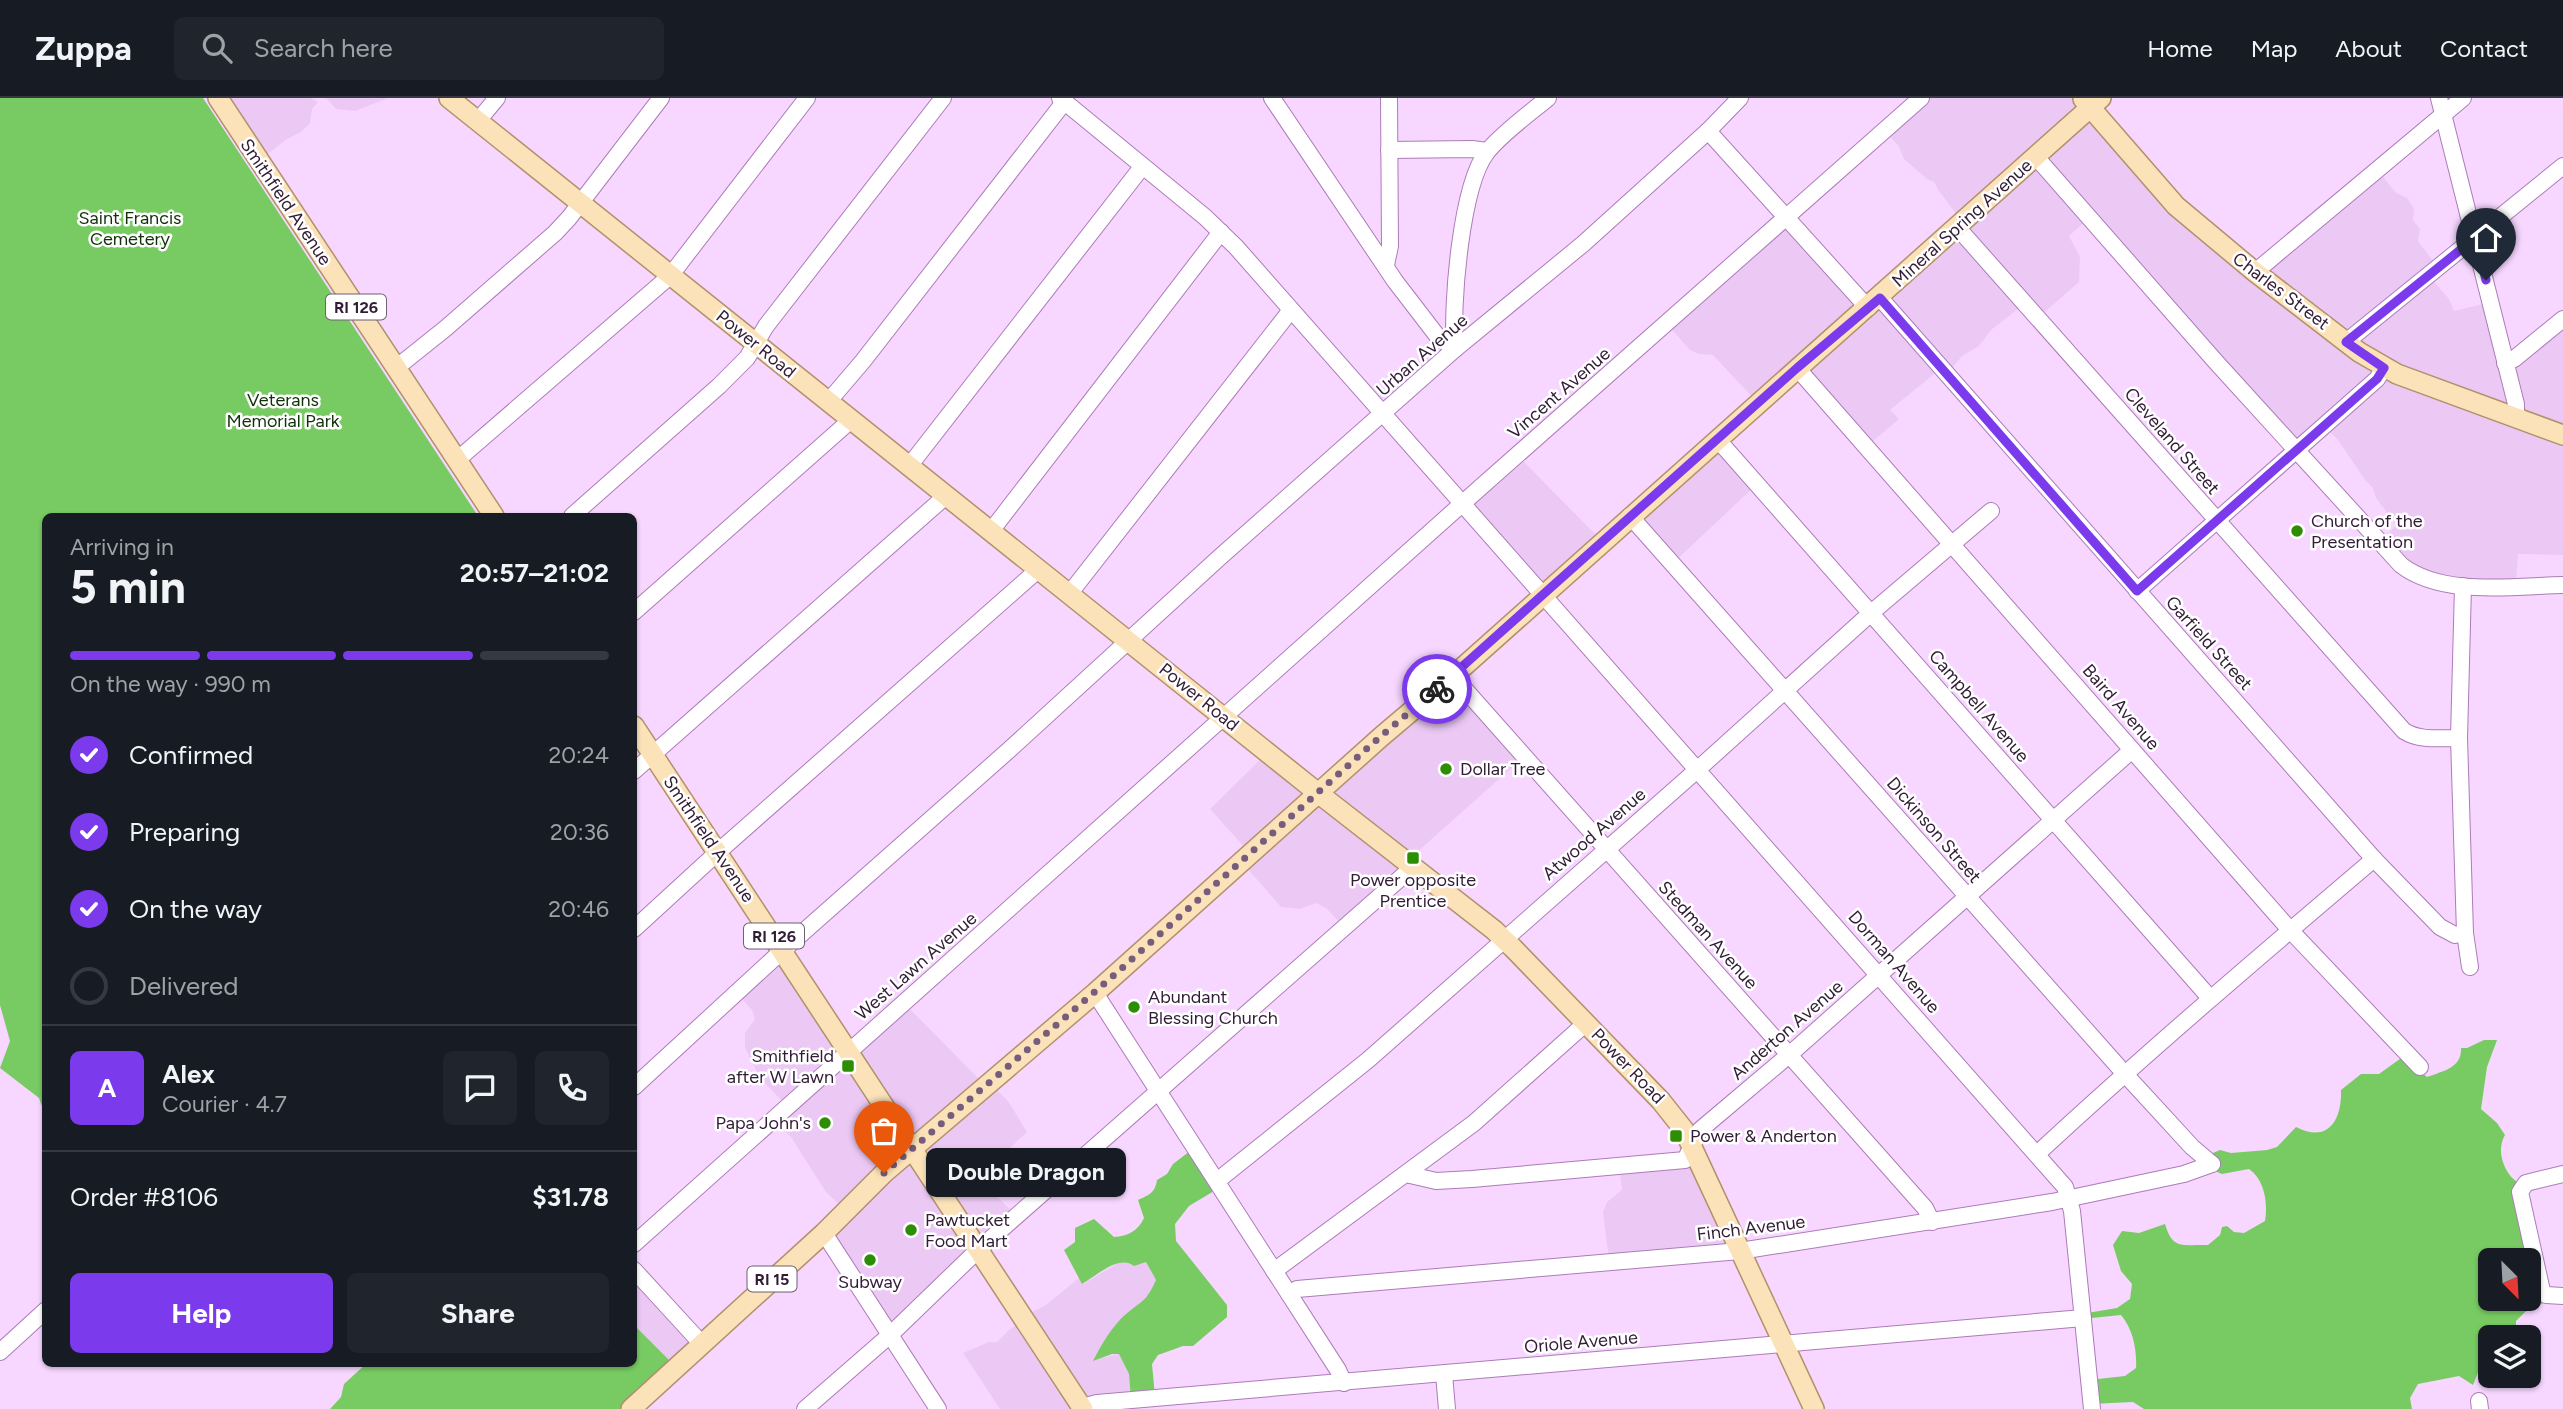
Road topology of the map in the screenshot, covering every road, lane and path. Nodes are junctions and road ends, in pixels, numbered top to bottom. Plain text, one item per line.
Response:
1 (218, 98) edge
2 (449, 98) edge
3 (497, 98) edge
4 (661, 98) edge
5 (807, 98) edge
6 (943, 98) edge
7 (1272, 98) edge
8 (1390, 98) edge
9 (1548, 98) edge
10 (1740, 98) edge
11 (1921, 98) edge
12 (2439, 98) edge
13 (2463, 98) edge
14 (1062, 100) edge
15 (2091, 101) edge
16 (2444, 114) junction
17 (477, 122) junction
18 (1708, 131) junction
19 (1389, 150) junction
20 (1487, 151) junction
21 (2036, 157) junction
22 (2563, 166) edge
23 (1142, 167) junction
24 (580, 204) junction
25 (1786, 218) junction
26 (1957, 227) junction
27 (1221, 232) junction
28 (2475, 238) junction
29 (1386, 265) junction
30 (2255, 272) junction
31 (670, 276) junction
32 (1874, 303) junction
33 (1291, 310) junction
34 (2563, 319) edge
35 (756, 342) junction
36 (2346, 342) junction
37 (1455, 349) junction
38 (2505, 363) junction
39 (396, 368) junction
40 (1797, 368) junction
41 (2384, 368) junction
42 (828, 402) junction
43 (1383, 414) junction
44 (2516, 417) junction
45 (851, 420) junction
46 (2563, 435) edge
47 (1718, 440) junction
48 (2295, 450) junction
49 (457, 460) junction
50 (910, 465) junction
51 (947, 495) junction
52 (1464, 504) junction
53 (1991, 510) dead end
54 (492, 513) edge
55 (575, 513) edge
56 (1630, 516) junction
57 (2217, 522) junction
58 (991, 531) junction
59 (1952, 544) junction
60 (1039, 569) junction
61 (2563, 585) edge
62 (2463, 586) junction
63 (2137, 591) junction
64 (1070, 593) junction
65 (1543, 595) junction
66 (637, 609) edge
67 (1871, 613) junction
68 (1129, 641) junction
69 (1453, 676) junction
70 (1786, 690) junction
71 (1224, 718) junction
72 (637, 730) edge
73 (2459, 738) junction
74 (2133, 750) junction
75 (653, 754) junction
76 (637, 768) edge
77 (1697, 770) junction
78 (1318, 793) junction
79 (2052, 819) junction
80 (1606, 849) junction
81 (718, 852) junction
82 (2374, 859) junction
83 (1413, 867) junction
84 (1966, 895) junction
85 (637, 926) edge
86 (2290, 930) junction
87 (2465, 933) junction
88 (1503, 939) junction
89 (783, 950) junction
90 (2470, 967) dead end
91 (1879, 974) junction
92 (1094, 993) junction
93 (2210, 998) junction
94 (1586, 1023) junction
95 (848, 1051) junction
96 (1789, 1055) junction
97 (2420, 1067) dead end
98 (2124, 1073) junction
99 (637, 1084) edge
100 (1158, 1092) junction
101 (1692, 1145) junction
102 (913, 1147) junction
103 (2037, 1154) junction
104 (2212, 1164) joint
105 (1406, 1174) junction
106 (2563, 1174) edge
107 (1217, 1181) junction
108 (2070, 1198) junction
109 (1932, 1222) junction
110 (824, 1233) junction
111 (637, 1241) edge
112 (979, 1249) junction
113 (1740, 1251) junction
114 (1275, 1271) junction
115 (637, 1273) edge
116 (1289, 1294) junction
117 (2563, 1296) edge
118 (42, 1314) edge
119 (2083, 1318) junction
120 (890, 1335) junction
121 (701, 1343) junction
122 (1784, 1344) junction
123 (0, 1352) edge
124 (1444, 1374) junction
125 (1344, 1383) junction
126 (1083, 1408) edge
127 (631, 1409) edge
128 (805, 1409) edge
129 (938, 1409) edge
130 (1447, 1409) edge
131 (1814, 1409) edge
132 (2092, 1409) edge

1 - 39 main road, Smithfield Avenue / RI 126
2 - 17 main road, Power Road
3 - 17 street
4 - 24 street
5 - 31 street
6 - 35 street
7 - 29 street
8 - 19 street
9 - 20 street
10 - 18 street, Urban Avenue
11 - 25 street, Vincent Avenue
12 - 16 street
13 - 16 street
14 - 23 street, Dorman Avenue
14 - 42 street
15 - 21 main road, Mineral Spring Avenue / RI 15
15 - 30 main road, Charles Street
16 - 28 street
16 - 30 street
17 - 24 main road, Power Road
18 - 25 street, Garfield Street
18 - 37 street, Urban Avenue
19 - 20 street
19 - 29 street
20 - 37 street
21 - 26 main road, Mineral Spring Avenue / RI 15
21 - 48 street
22 - 28 street
23 - 27 street, Dorman Avenue
23 - 50 street
24 - 31 main road, Power Road
24 - 39 street
25 - 32 street, Garfield Street
25 - 52 street, Vincent Avenue
26 - 32 main road, Mineral Spring Avenue / RI 15
26 - 57 street, Cleveland Street
27 - 33 street, Dorman Avenue
27 - 58 street
28 - 36 street
28 - 38 street
29 - 37 street
30 - 36 main road, Charles Street
31 - 35 main road, Power Road
31 - 49 street
32 - 40 main road, Mineral Spring Avenue / RI 15
32 - 63 street, Garfield Street
33 - 43 street, Dorman Avenue
33 - 64 street
34 - 38 street
35 - 42 main road, Power Road
35 - 55 street
36 - 41 main road, Charles Street
37 - 43 street, Urban Avenue
38 - 44 street
39 - 49 main road, Smithfield Avenue / RI 126
40 - 47 main road, Mineral Spring Avenue / RI 15
40 - 59 street, Baird Avenue
41 - 44 main road, Charles Street
41 - 48 street
42 - 45 main road, Power Road
43 - 52 street, Dorman Avenue
43 - 68 street, Urban Avenue
44 - 46 main road, Charles Street
45 - 50 main road, Power Road
45 - 66 street
47 - 56 main road, Mineral Spring Avenue / RI 15
47 - 67 street, Campbell Avenue
48 - 57 street
48 - 62 street
49 - 54 main road, Smithfield Avenue / RI 126
50 - 51 main road, Power Road
51 - 58 main road, Power Road
51 - 75 street
52 - 65 street, Dorman Avenue
52 - 71 street, Vincent Avenue
53 - 59 street, Atwood Avenue
56 - 65 main road, Mineral Spring Avenue / RI 15
56 - 70 street, Dickinson Street
57 - 63 street
57 - 73 street, Cleveland Street
58 - 60 main road, Power Road
59 - 67 street, Atwood Avenue
59 - 74 street, Baird Avenue
60 - 64 main road, Power Road
60 - 81 street
61 - 62 street
62 - 73 street
63 - 82 street, Garfield Street
64 - 68 main road, Power Road
65 - 69 main road, Mineral Spring Avenue / RI 15
65 - 77 street, Dorman Avenue
67 - 70 street, Atwood Avenue
67 - 79 street, Campbell Avenue
68 - 71 main road, Power Road
68 - 89 street, Urban Avenue
69 - 78 main road, Mineral Spring Avenue / RI 15
69 - 80 street, Stedman Avenue
70 - 77 street, Atwood Avenue
70 - 84 street, Dickinson Street
71 - 78 main road, Power Road
71 - 95 street, West Lawn Avenue
72 - 75 main road, Smithfield Avenue / RI 126
73 - 87 street
74 - 79 street, Anderton Avenue
74 - 86 street, Baird Avenue
75 - 76 street
75 - 81 main road, Smithfield Avenue / RI 126
77 - 80 street, Atwood Avenue
77 - 91 street, Dorman Avenue
78 - 83 main road, Power Road
78 - 92 main road, Mineral Spring Avenue / RI 15
79 - 84 street, Anderton Avenue
79 - 93 street, Campbell Avenue
80 - 88 street, Atwood Avenue
80 - 96 street, Stedman Avenue
81 - 85 street
81 - 89 main road, Smithfield Avenue / RI 126
82 - 86 street
82 - 87 street, Garfield Street
83 - 88 main road, Power Road
83 - 100 street
84 - 91 street, Anderton Avenue
84 - 98 street, Dickinson Street
86 - 93 street
86 - 97 street, Baird Avenue
87 - 90 street
88 - 94 main road, Power Road
88 - 107 street, Atwood Avenue
89 - 95 main road, Smithfield Avenue / RI 126
89 - 99 street, Urban Avenue
91 - 96 street, Anderton Avenue
91 - 103 street, Dorman Avenue
92 - 100 street
92 - 102 main road, Mineral Spring Avenue / RI 15
93 - 98 street
94 - 101 main road, Power Road
94 - 105 street
95 - 102 main road, Smithfield Avenue / RI 126
95 - 111 street, West Lawn Avenue
96 - 101 street, Anderton Avenue
96 - 109 street, Stedman Avenue
98 - 103 street
98 - 104 street, Dickinson Street
100 - 107 street
100 - 112 street
101 - 105 street, Anderton Avenue
101 - 113 main road, Power Road
102 - 110 main road, Mineral Spring Avenue / RI 15
102 - 112 main road, Smithfield Avenue / RI 126
103 - 108 street, Dorman Avenue
104 - 108 street, Finch Avenue
105 - 114 street
106 - 117 street
107 - 114 street
108 - 109 street, Finch Avenue
108 - 119 street, Dorman Avenue
109 - 113 street, Finch Avenue
110 - 120 street
110 - 121 main road, Mineral Spring Avenue / RI 15
112 - 120 street
112 - 126 main road, Smithfield Avenue / RI 126
113 - 116 street, Finch Avenue
113 - 122 main road, Power Road
114 - 116 street
115 - 121 street
116 - 125 street
118 - 123 street
119 - 122 street, Oriole Avenue
119 - 132 street, Dorman Avenue
120 - 128 street
120 - 129 street
121 - 127 main road, Mineral Spring Avenue / RI 15
122 - 124 street, Oriole Avenue
122 - 131 main road, Power Road
124 - 125 street, Oriole Avenue
124 - 130 street
125 - 126 street, Oriole Avenue

